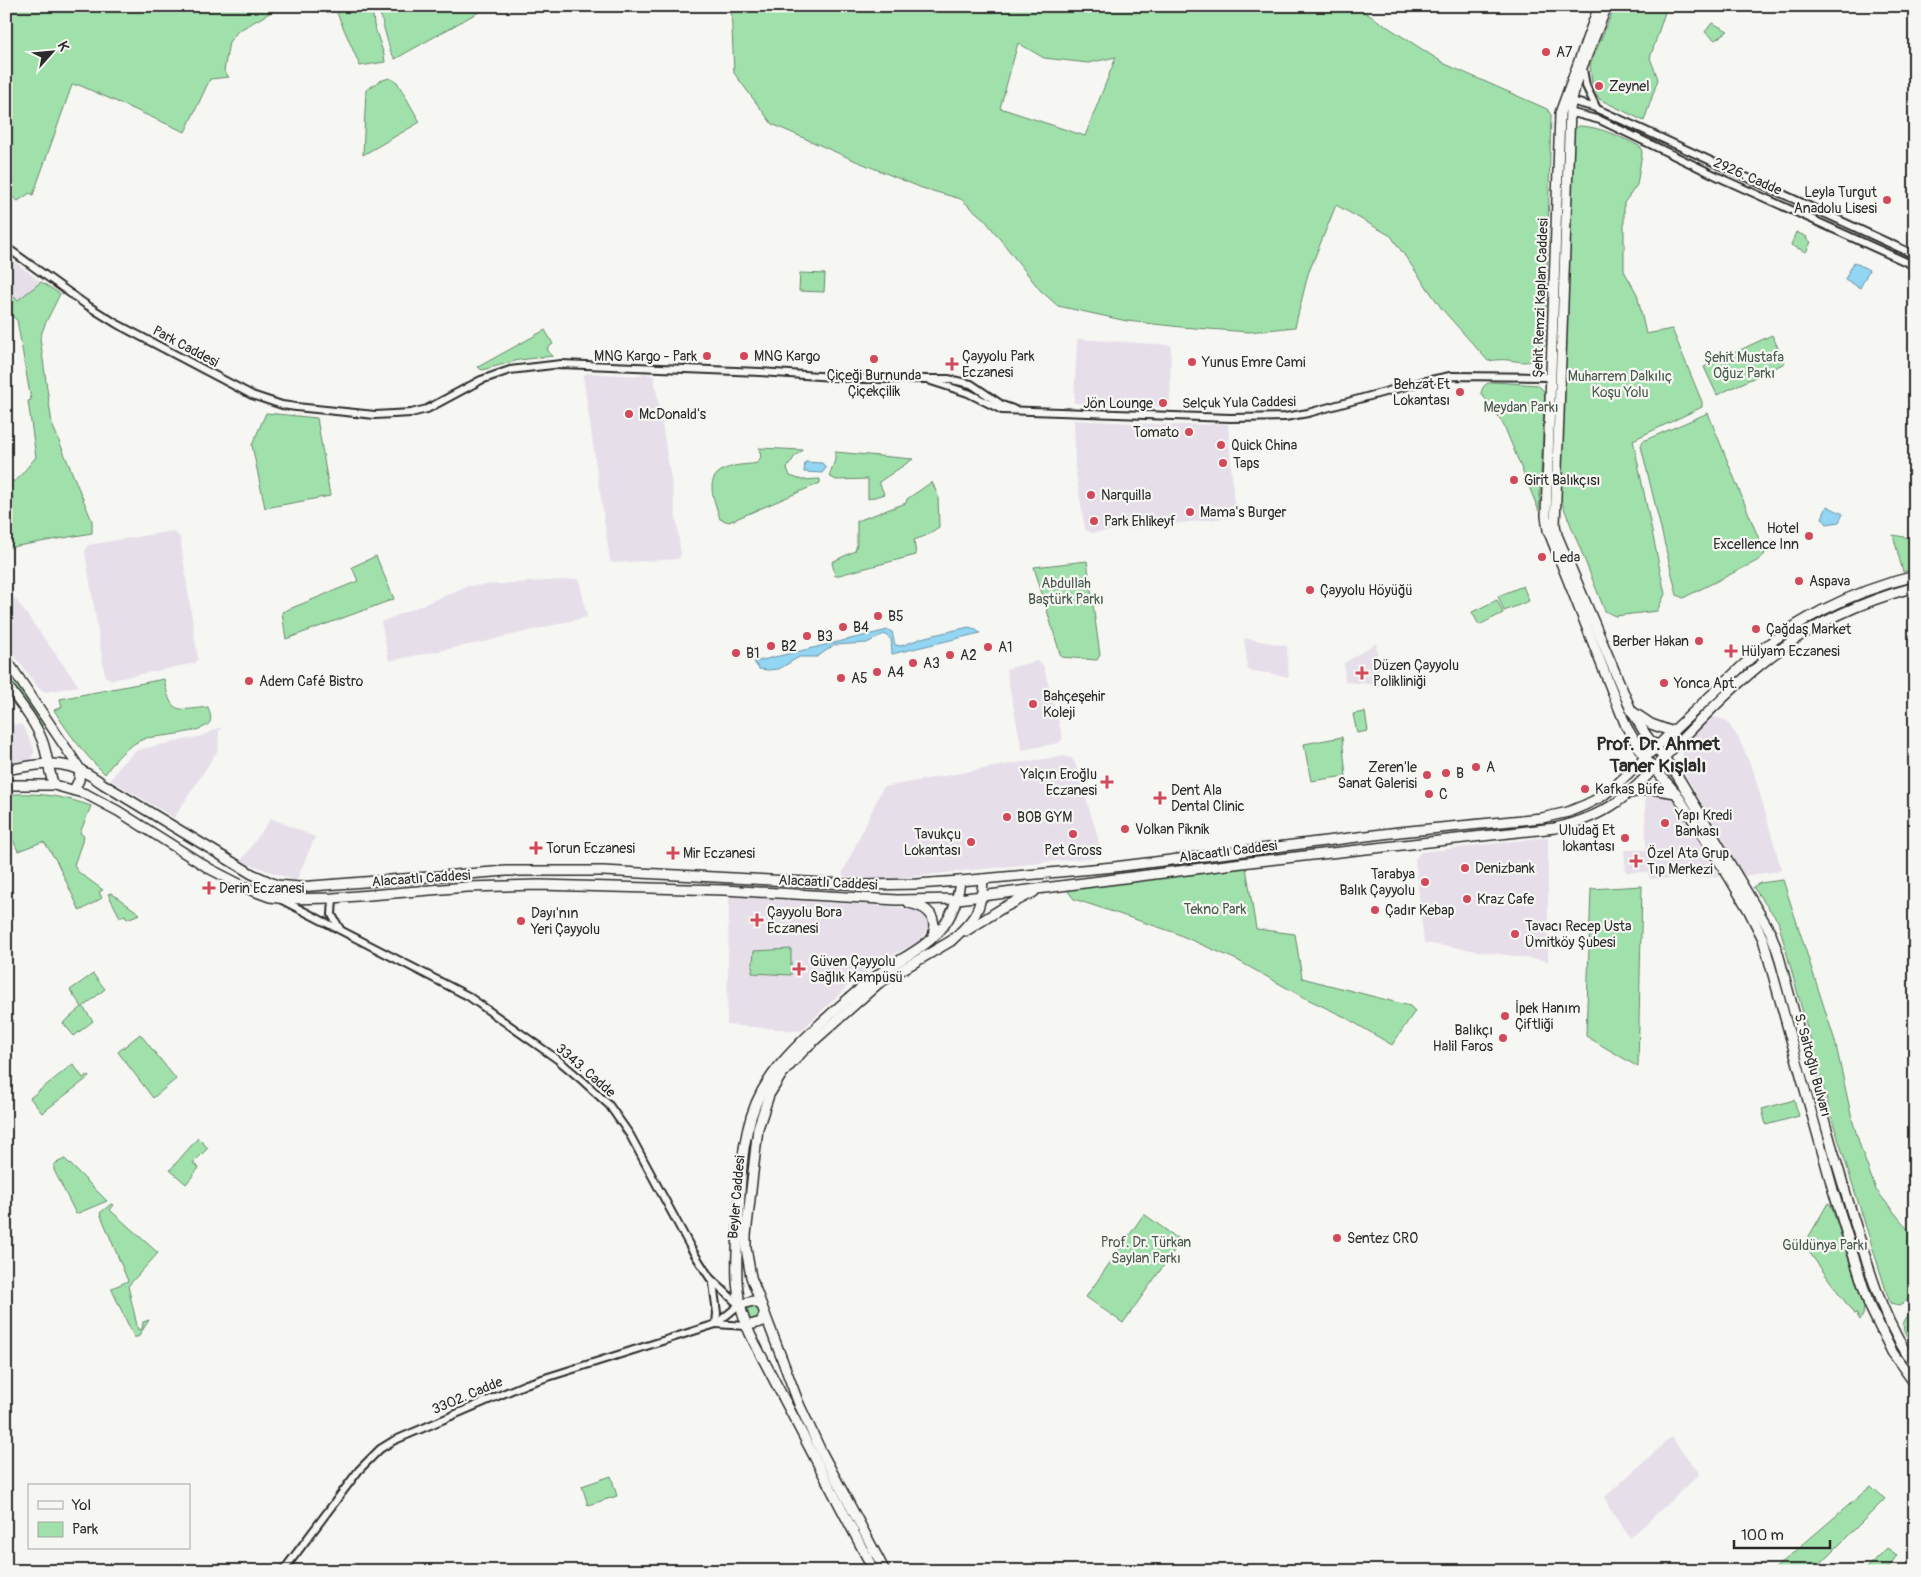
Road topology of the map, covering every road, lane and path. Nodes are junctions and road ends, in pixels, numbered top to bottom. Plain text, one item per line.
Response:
1 (1599, 6) edge
2 (1607, 6) edge
3 (1583, 66) junction
4 (1566, 106) junction
5 (1598, 109) junction
6 (1730, 170) junction
7 (1725, 180) junction
8 (6, 247) edge
9 (1915, 255) edge
10 (1915, 266) edge
11 (1555, 378) junction
12 (928, 379) junction
13 (971, 384) junction
14 (968, 393) junction
15 (977, 397) junction
16 (1013, 409) junction
17 (375, 415) joint
18 (1915, 576) edge
19 (1915, 587) edge
20 (6, 659) edge
21 (6, 684) edge
22 (1631, 710) junction
23 (1673, 732) junction
24 (1656, 747) junction
25 (1664, 757) junction
26 (1645, 758) junction
27 (49, 764) junction
28 (80, 769) junction
29 (1654, 769) junction
30 (6, 770) edge
31 (6, 785) edge
32 (54, 785) junction
33 (74, 790) junction
34 (1630, 793) junction
35 (1676, 793) junction
36 (983, 879) junction
37 (960, 881) junction
38 (1043, 887) junction
39 (982, 896) junction
40 (278, 898) junction
41 (333, 898) junction
42 (958, 899) junction
43 (897, 900) junction
44 (341, 930) junction
45 (933, 938) junction
46 (951, 941) junction
47 (713, 1282) junction
48 (739, 1305) junction
49 (761, 1305) junction
50 (764, 1315) junction
51 (716, 1324) junction
52 (746, 1326) junction
53 (1915, 1366) edge
54 (1915, 1384) edge
55 (283, 1571) edge
56 (874, 1571) edge
57 (885, 1571) edge

1 - 4 main road, Şehit Remzi Kaplan Caddesi
2 - 3 main road, Şehit Remzi Kaplan Caddesi
3 - 4 main road, Şehit Remzi Kaplan Caddesi
3 - 5 street
4 - 5 street, 2926. Cadde
4 - 7 street, 2926. Cadde
4 - 11 main road, Şehit Remzi Kaplan Caddesi
5 - 6 street, 2926. Cadde
6 - 7 street
6 - 9 street, 2926. Cadde
7 - 10 street, 2926. Cadde
8 - 17 street, Park Caddesi
11 - 16 street, Selçuk Yula Caddesi
11 - 22 main road, Şehit Remzi Kaplan Caddesi
11 - 26 main road, Şehit Remzi Kaplan Caddesi
12 - 13 street, Selçuk Yula Caddesi
12 - 14 street, Selçuk Yula Caddesi
12 - 17 street, Selçuk Yula Caddesi
13 - 14 street
13 - 15 street
13 - 16 street, Selçuk Yula Caddesi
14 - 15 street, Selçuk Yula Caddesi
15 - 16 street, Selçuk Yula Caddesi
18 - 23 main road, Alacaatlı Caddesi
19 - 25 main road, Alacaatlı Caddesi
20 - 28 main road
21 - 27 main road
22 - 23 main road
22 - 24 main road, Şehit Remzi Kaplan Caddesi
23 - 24 main road, Alacaatlı Caddesi
24 - 25 main road, S. Saltoğlu Bulvarı
24 - 26 main road, Alacaatlı Caddesi
25 - 29 main road, Alacaatlı Caddesi
25 - 53 main road, S. Saltoğlu Bulvarı
26 - 29 main road, Şehit Remzi Kaplan Caddesi
26 - 36 main road, Alacaatlı Caddesi
27 - 28 main road, Alacaatlı Caddesi
27 - 30 main road, Alacaatlı Caddesi
27 - 32 main road
28 - 33 main road
28 - 37 main road, Alacaatlı Caddesi
29 - 34 main road, Alacaatlı Caddesi
29 - 35 main road, S. Saltoğlu Bulvarı
31 - 32 main road, Alacaatlı Caddesi
32 - 33 main road, Alacaatlı Caddesi
33 - 40 main road, Alacaatlı Caddesi
34 - 35 main road
34 - 38 main road, Alacaatlı Caddesi
35 - 54 main road, S. Saltoğlu Bulvarı
36 - 37 main road, Alacaatlı Caddesi
36 - 39 main road
37 - 42 main road
38 - 39 main road, Alacaatlı Caddesi
38 - 46 main road
39 - 42 main road, Alacaatlı Caddesi
39 - 46 main road, Beyler Caddesi
40 - 41 main road, Alacaatlı Caddesi
40 - 44 street, 3343. Cadde
41 - 43 main road, Alacaatlı Caddesi
41 - 44 street
42 - 43 main road, Alacaatlı Caddesi
42 - 45 main road, Beyler Caddesi
43 - 45 main road
44 - 47 street, 3343. Cadde
45 - 48 main road, Beyler Caddesi
46 - 49 main road, Beyler Caddesi
47 - 48 street, 3343. Cadde
47 - 51 street
48 - 49 main road
48 - 51 street, 3302. Cadde
48 - 52 main road, Beyler Caddesi
49 - 50 main road, Beyler Caddesi
50 - 52 main road
50 - 57 main road, Beyler Caddesi
51 - 52 street, 3302. Cadde
51 - 55 street, 3302. Cadde
52 - 56 main road, Beyler Caddesi

